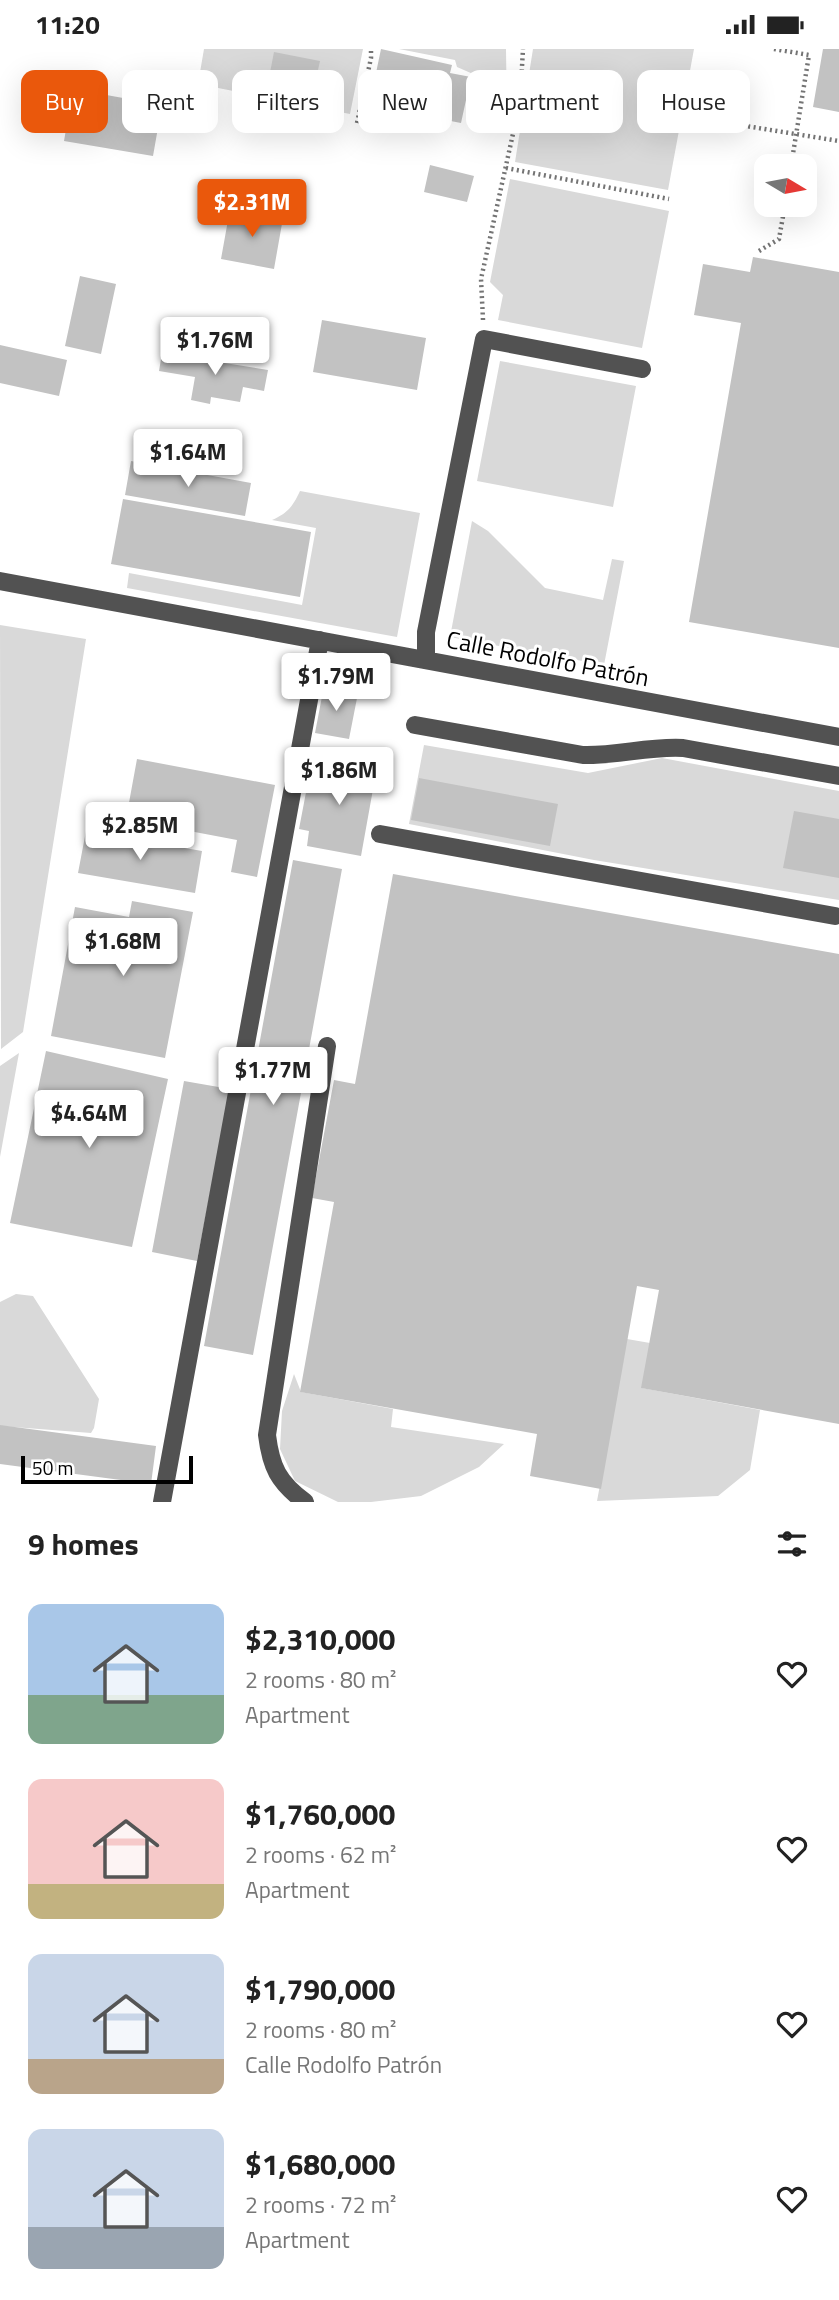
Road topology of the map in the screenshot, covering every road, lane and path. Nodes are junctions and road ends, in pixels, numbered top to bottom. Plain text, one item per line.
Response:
1 (371, 49) edge
2 (523, 49) edge
3 (774, 49) edge
4 (357, 123) dead end
5 (750, 127) edge
6 (796, 134) junction
7 (839, 141) edge
8 (793, 154) edge
9 (506, 168) junction
10 (669, 199) dead end
11 (783, 217) edge
12 (759, 251) dead end
13 (484, 339) junction
14 (642, 369) dead end
15 (0, 581) edge
16 (320, 639) junction
17 (426, 660) junction
18 (415, 725) dead end
19 (838, 731) edge
20 (839, 776) edge
21 (380, 834) dead end
22 (835, 916) dead end
23 (327, 1046) dead end
24 (162, 1502) edge
25 (305, 1502) edge

1 - 4 path
2 - 9 path
3 - 6 path
5 - 6 path
6 - 7 path
6 - 8 path
9 - 10 path
9 - 13 path
11 - 12 path
13 - 14 street
13 - 17 street
15 - 16 street, Calle Rodolfo Patrón
16 - 17 street, Calle Rodolfo Patrón
16 - 24 street
17 - 19 street, Calle Rodolfo Patrón
18 - 20 street
21 - 22 street
23 - 25 street

